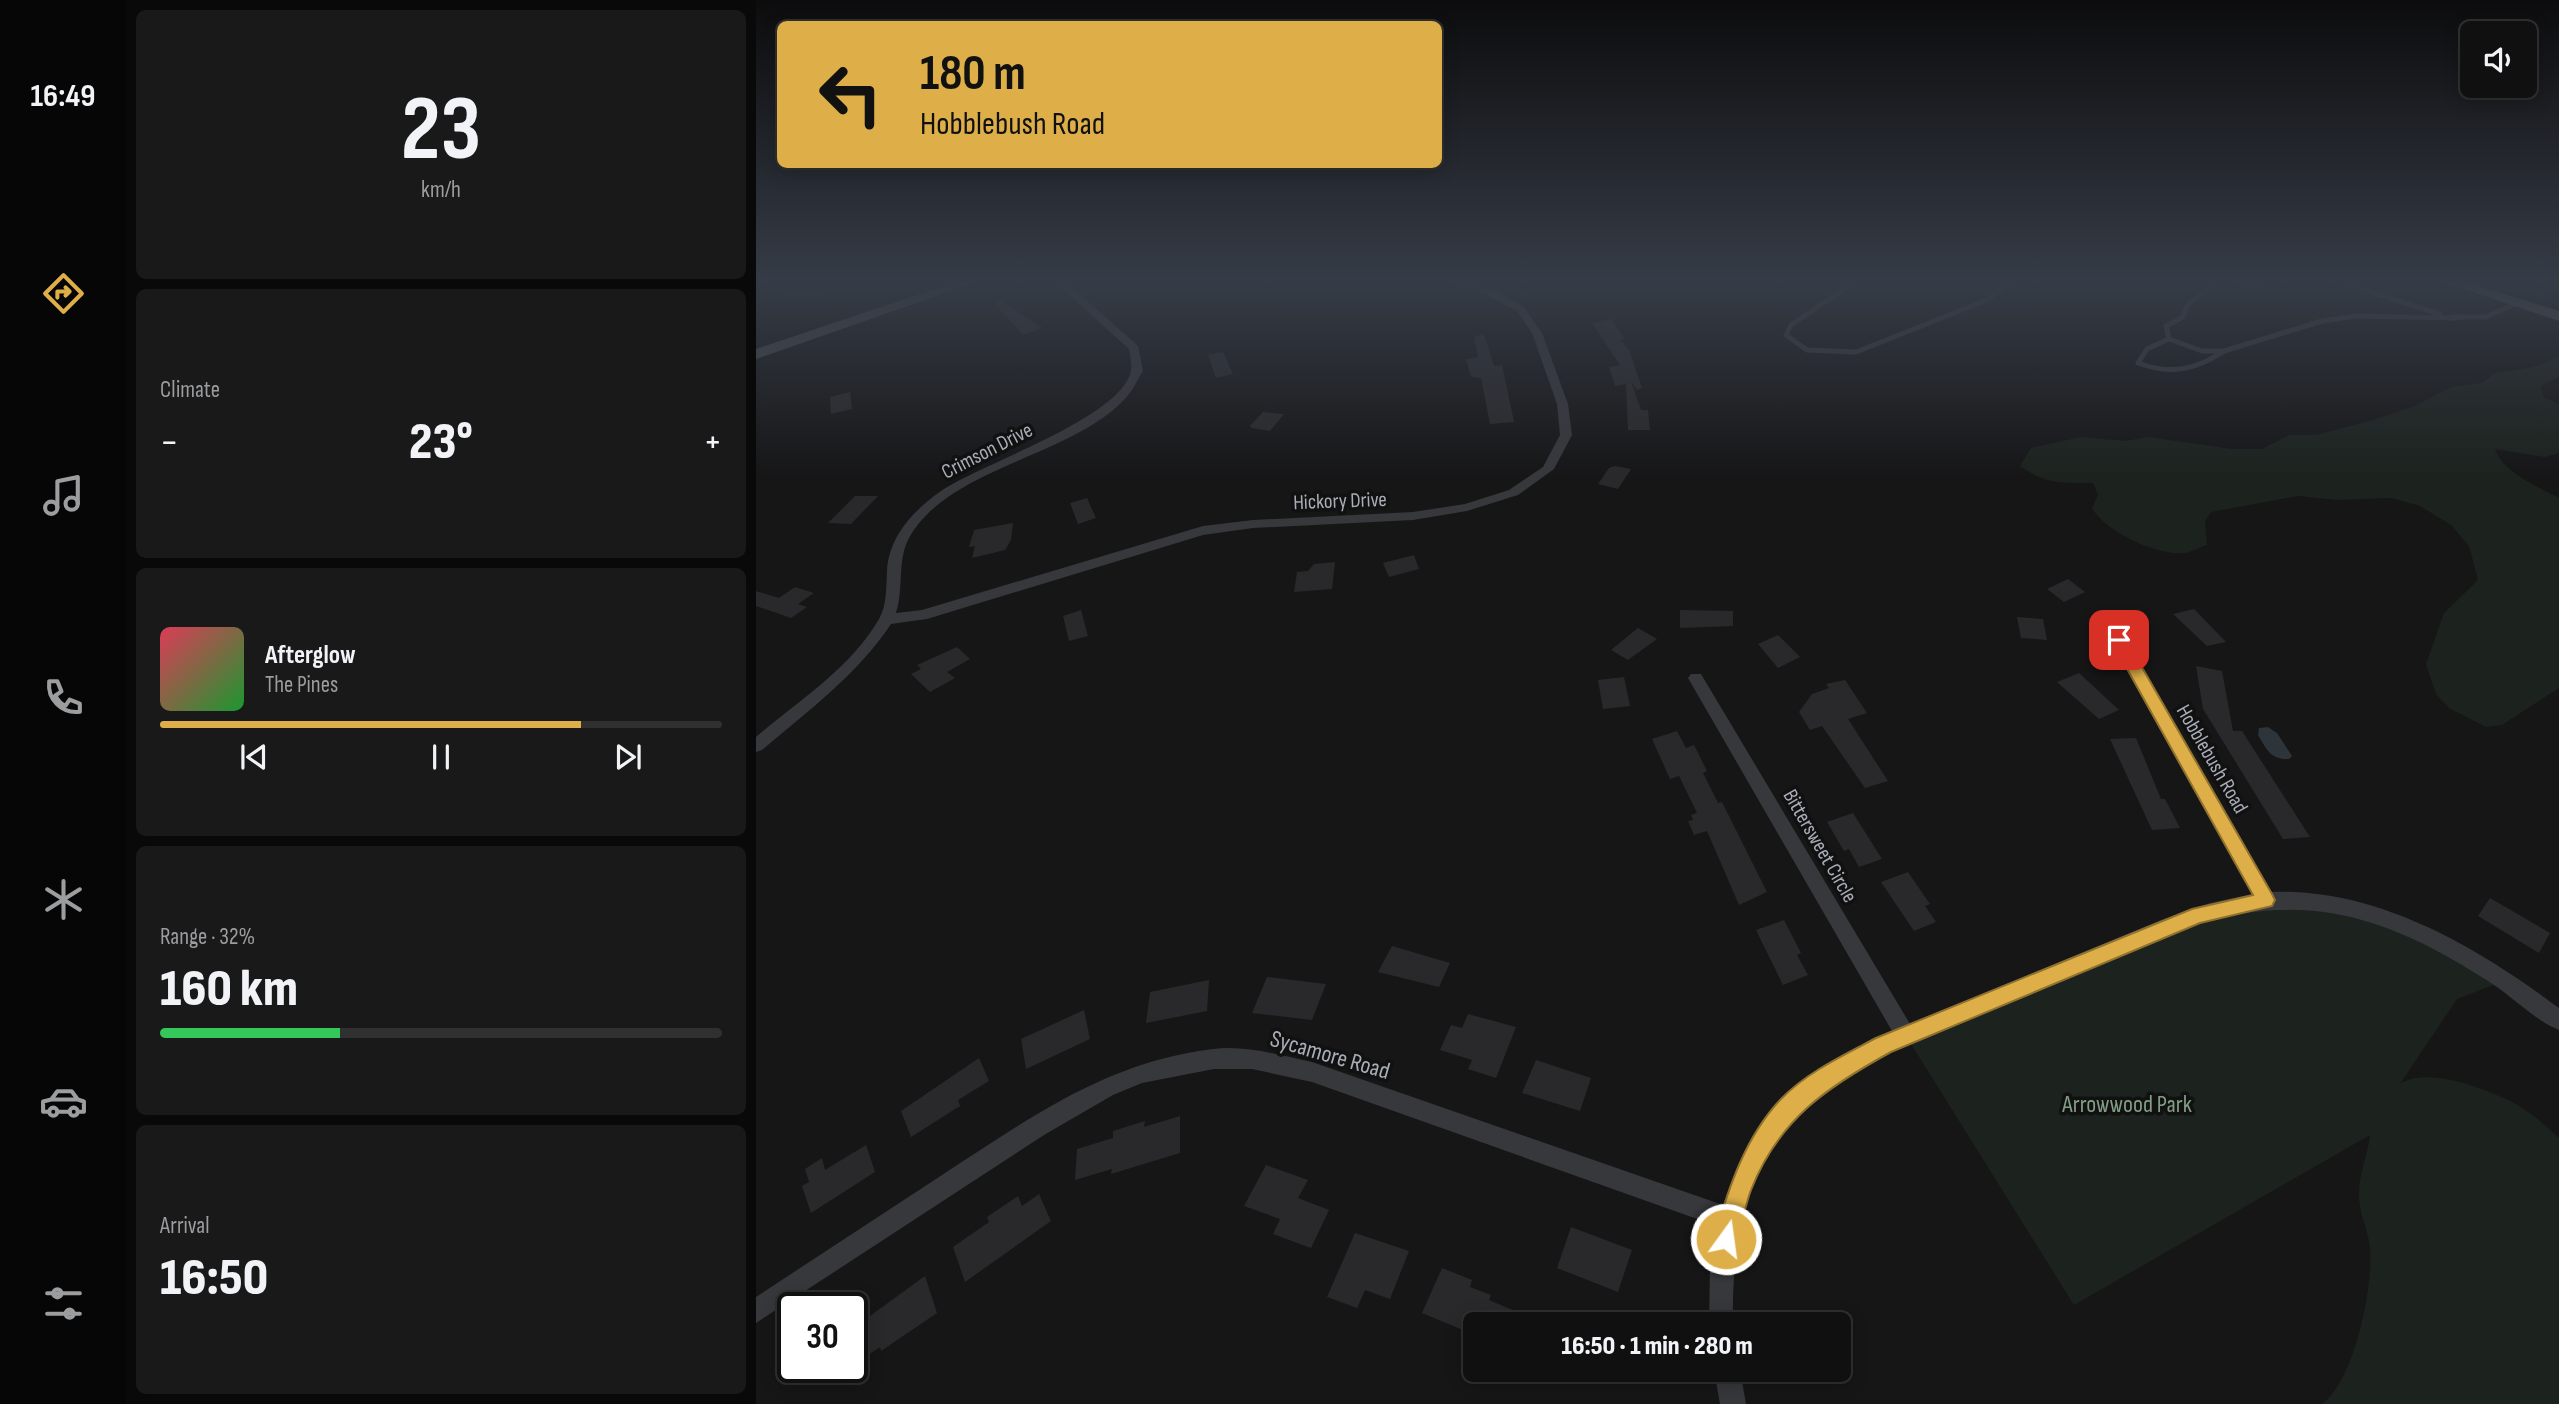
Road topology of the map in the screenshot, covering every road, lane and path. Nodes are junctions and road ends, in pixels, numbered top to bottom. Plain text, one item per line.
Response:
1 (778, 347) edge
2 (1132, 347) edge
3 (1541, 347) edge
4 (1802, 347) edge
5 (1870, 347) edge
6 (2152, 347) edge
7 (2190, 347) edge
8 (2239, 347) edge
9 (2224, 351) junction
10 (756, 354) edge
11 (887, 619) junction
12 (2119, 640) dead end
13 (1696, 678) dead end
14 (756, 746) edge
15 (2266, 900) junction
16 (2559, 1020) edge
17 (1906, 1036) junction
18 (1729, 1219) junction
19 (756, 1311) edge
20 (1721, 1312) edge
21 (1729, 1382) edge
22 (1733, 1404) edge

1 - 10 street
2 - 11 street, Crimson Drive
3 - 11 street, Hickory Drive
4 - 5 lane
6 - 9 lane
7 - 9 lane
8 - 9 lane
11 - 14 street, Crimson Drive
12 - 15 street, Hobblebush Road
13 - 17 street, Bittersweet Circle
15 - 16 street
15 - 17 street
17 - 18 street
18 - 19 street, Sycamore Road
18 - 20 street
21 - 22 street

